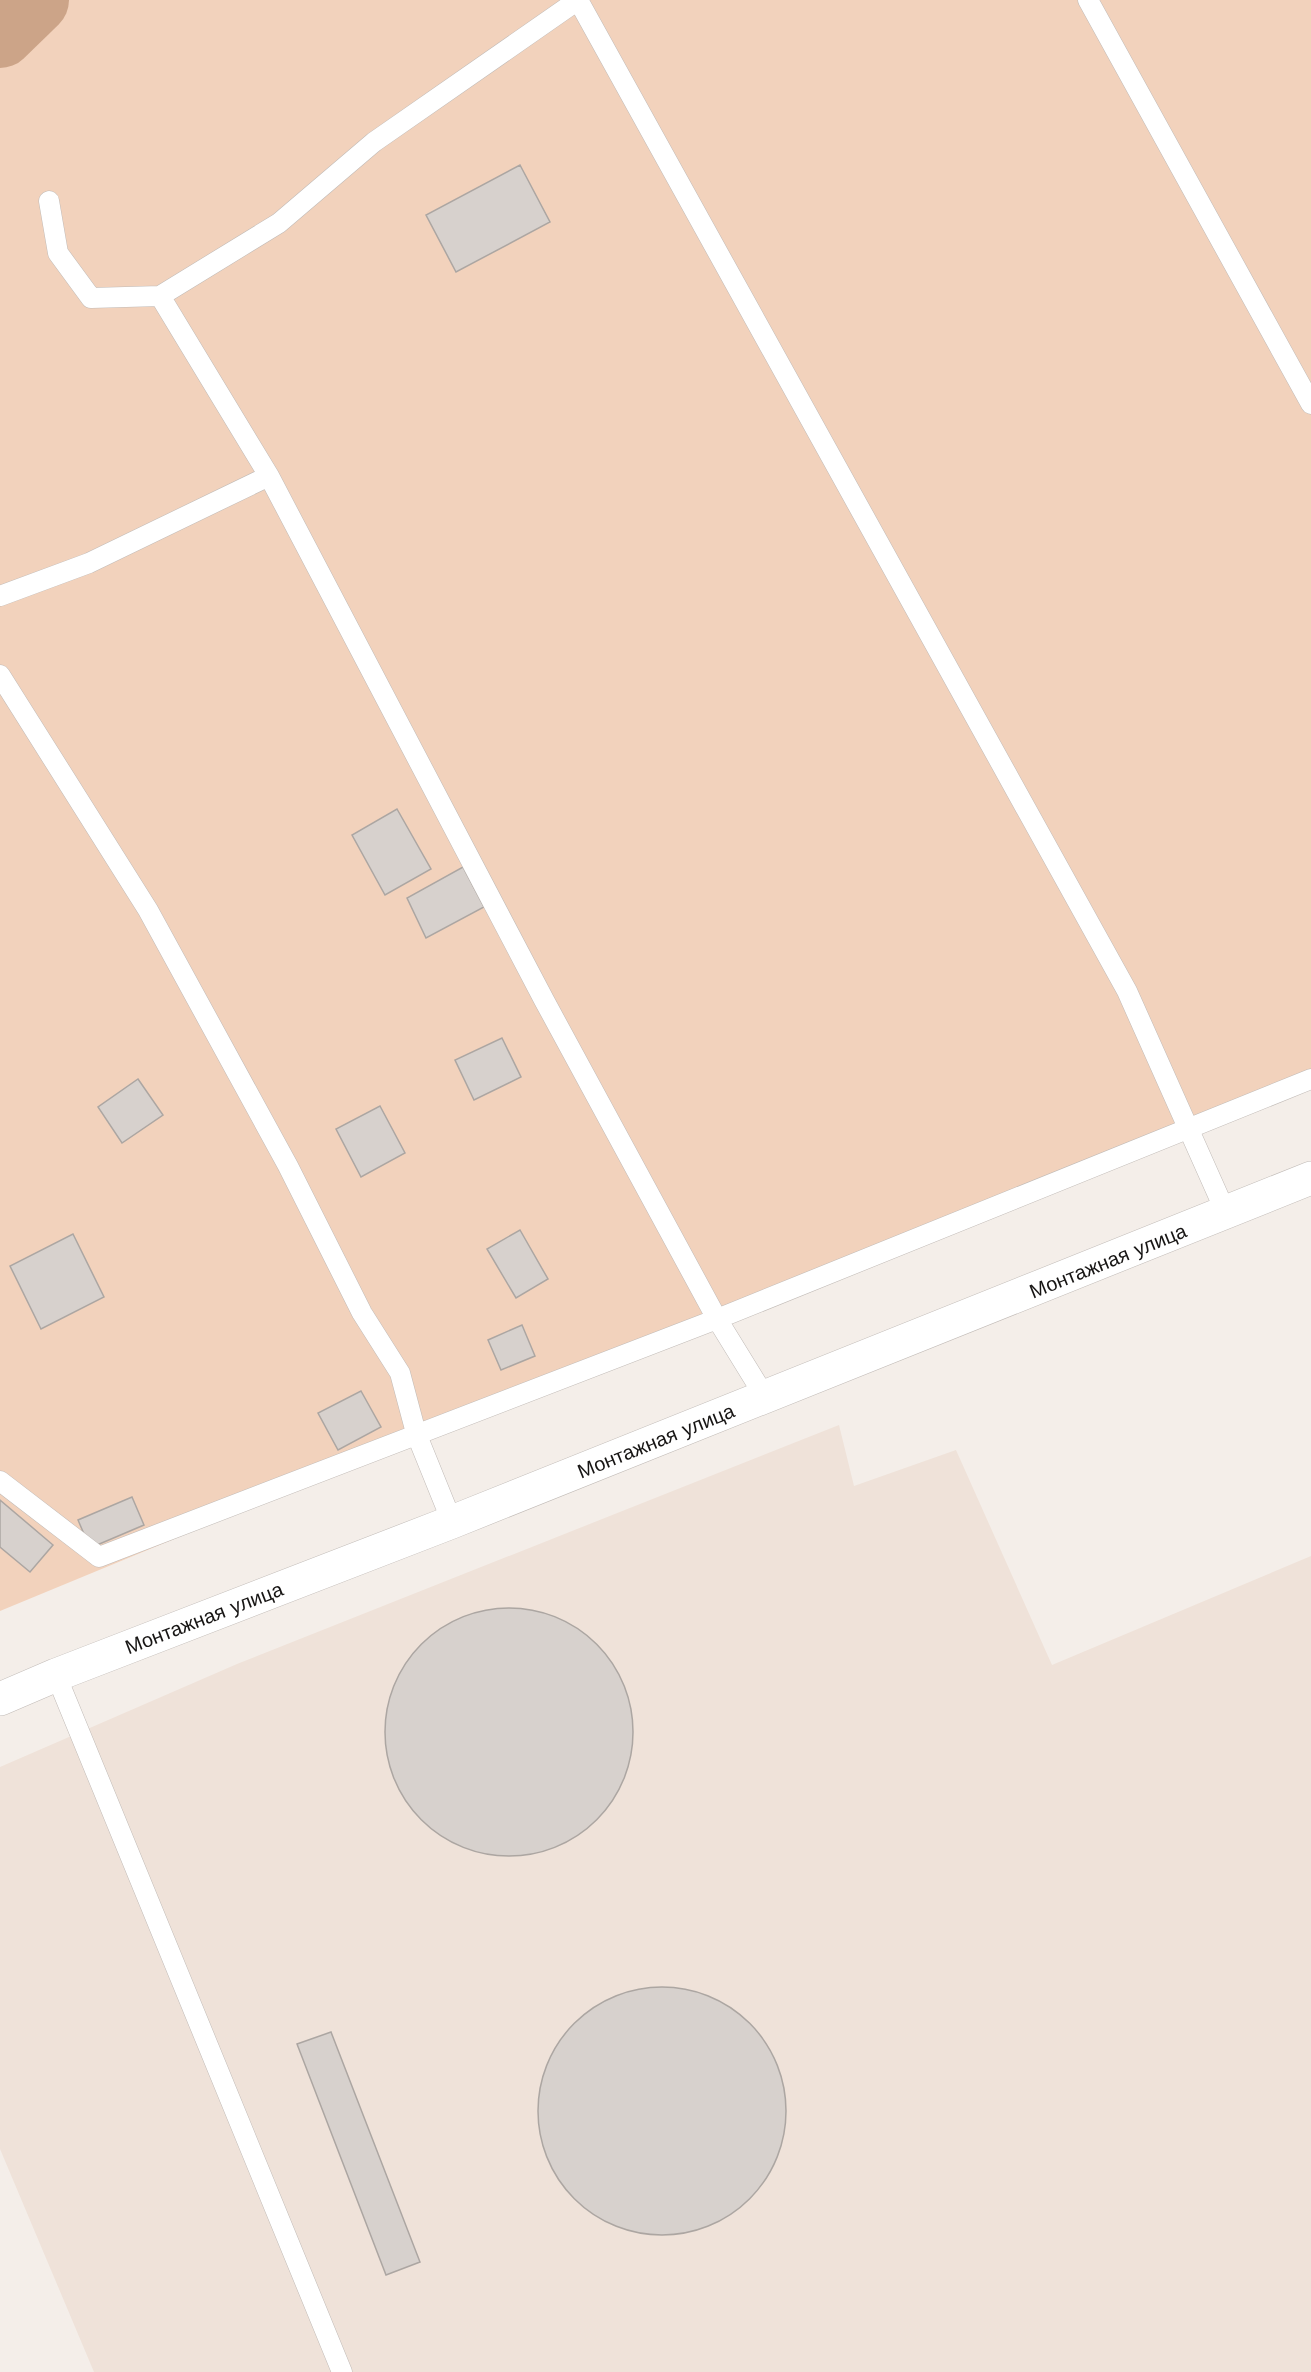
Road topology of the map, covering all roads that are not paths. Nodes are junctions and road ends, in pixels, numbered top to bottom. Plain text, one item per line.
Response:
1 (578, 0) edge
2 (1088, 0) edge
3 (49, 201) dead end
4 (160, 296) junction
5 (1311, 404) edge
6 (269, 476) junction
7 (0, 596) edge
8 (0, 675) edge
9 (1311, 1080) edge
10 (1190, 1130) junction
11 (1311, 1178) edge
12 (1226, 1213) junction
13 (717, 1319) junction
14 (765, 1397) junction
15 (416, 1433) junction
16 (0, 1480) edge
17 (452, 1522) junction
18 (56, 1675) junction
19 (0, 1700) edge
20 (342, 2372) edge

1 - 4 lane
1 - 10 lane
2 - 5 lane
3 - 4 lane
4 - 6 lane
6 - 7 lane
6 - 13 lane
8 - 15 lane
9 - 10 lane
10 - 12 lane
10 - 13 lane
11 - 12 street, Монтажная улица
12 - 14 street, Монтажная улица
13 - 14 lane
13 - 15 lane
14 - 17 street, Монтажная улица
15 - 16 lane
15 - 17 lane
17 - 18 street, Монтажная улица
18 - 19 street, Монтажная улица
18 - 20 lane

